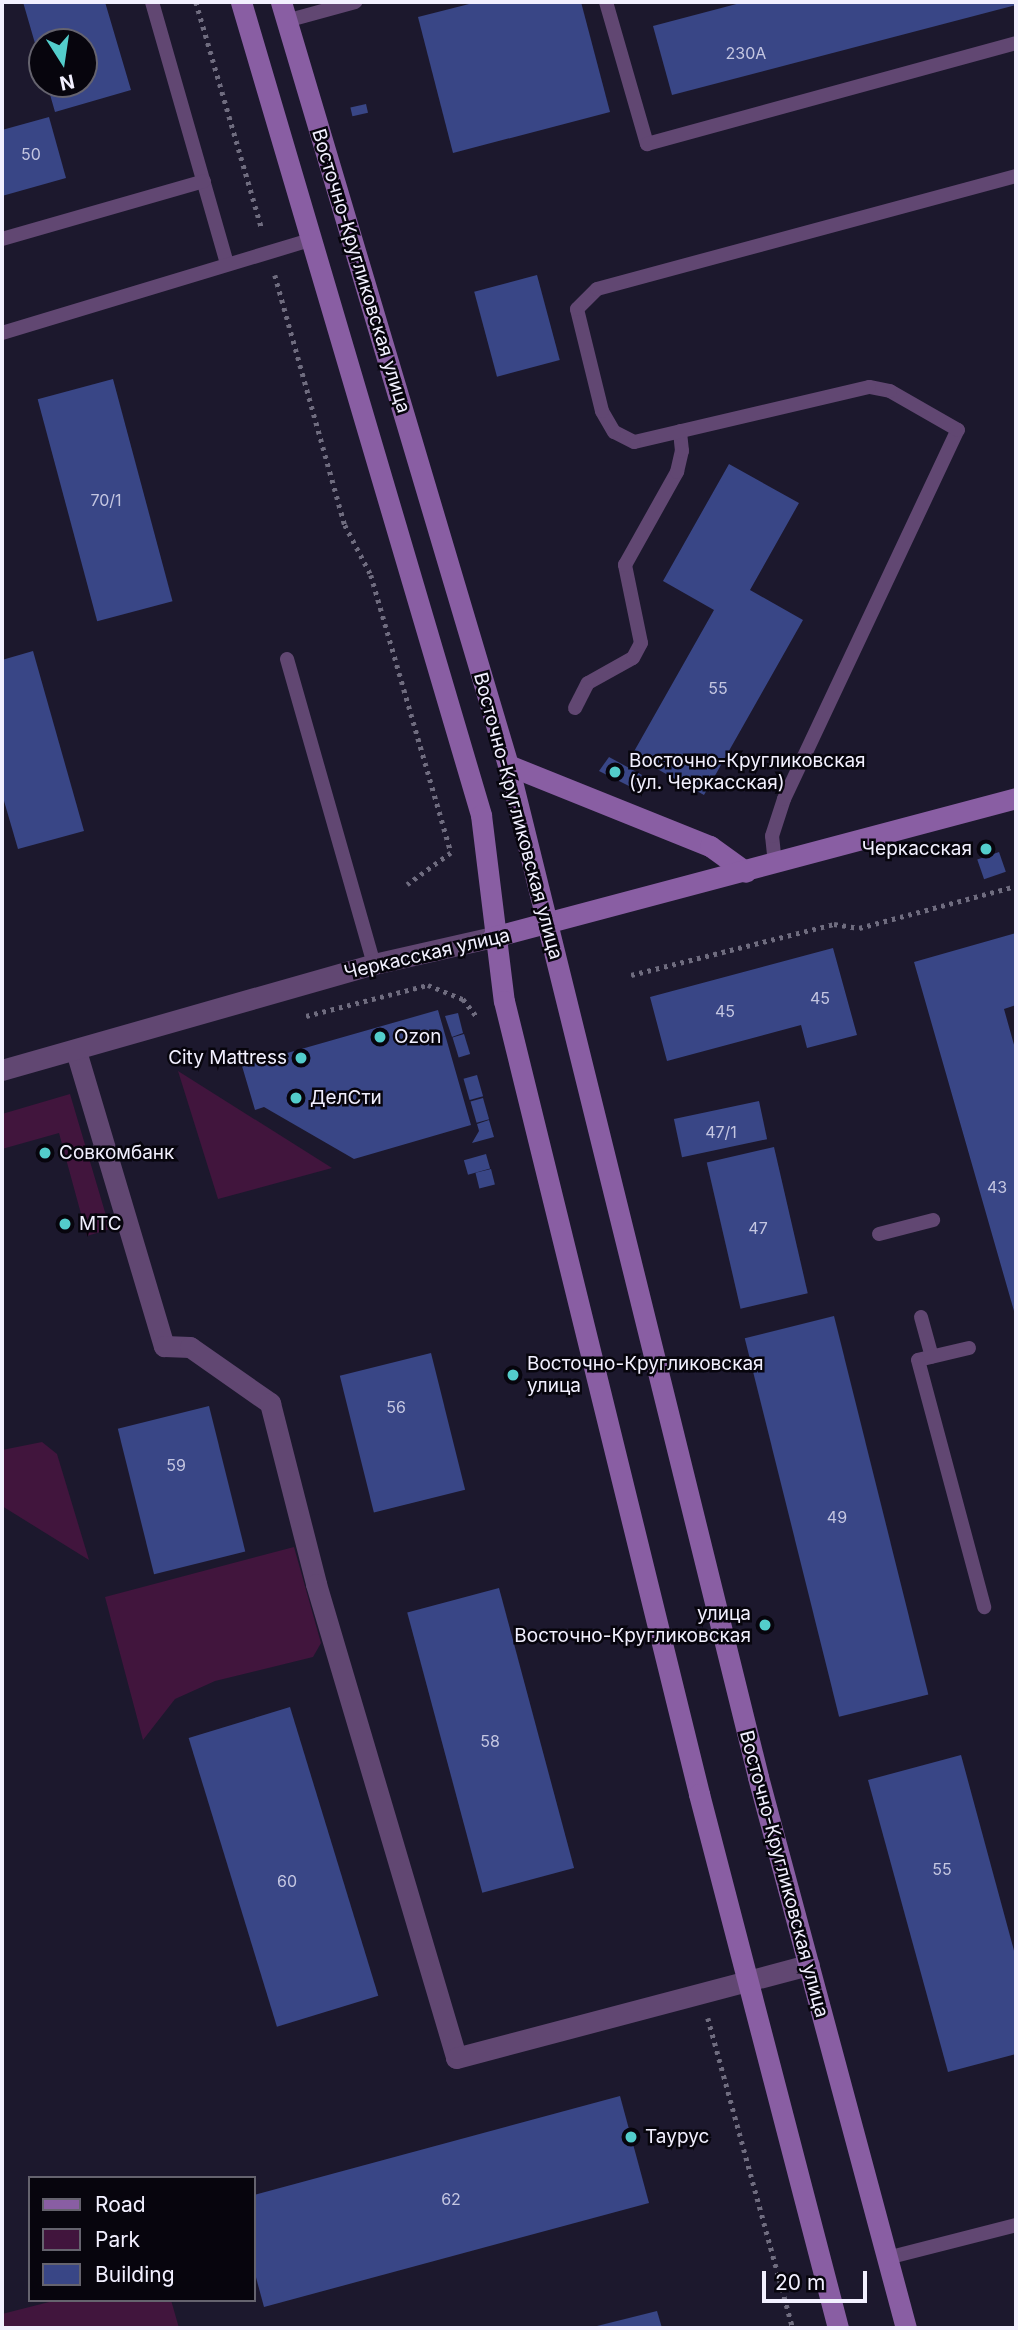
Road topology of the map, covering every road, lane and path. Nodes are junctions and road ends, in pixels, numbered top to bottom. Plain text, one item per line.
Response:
1 (152, 2) edge
2 (196, 2) edge
3 (241, 2) edge
4 (355, 2) edge
5 (606, 2) edge
6 (284, 11) edge
7 (1016, 43) edge
8 (1016, 176) edge
9 (204, 181) junction
10 (2, 239) edge
11 (311, 240) junction
12 (269, 253) junction
13 (227, 263) junction
14 (2, 333) edge
15 (680, 431) junction
16 (287, 659) dead end
17 (575, 708) dead end
18 (508, 765) junction
19 (1016, 798) edge
20 (775, 864) junction
21 (746, 872) junction
22 (407, 885) dead end
23 (1016, 886) edge
24 (547, 926) junction
25 (493, 937) junction
26 (374, 964) junction
27 (631, 975) dead end
28 (295, 1019) dead end
29 (482, 1023) dead end
30 (76, 1051) junction
31 (2, 1070) edge
32 (933, 1220) dead end
33 (879, 1234) dead end
34 (922, 1317) dead end
35 (969, 1348) dead end
36 (932, 1357) junction
37 (985, 1607) dead end
38 (808, 1965) junction
39 (747, 1980) junction
40 (701, 1992) junction
41 (1016, 2224) edge
42 (887, 2258) junction
43 (793, 2328) edge
44 (838, 2328) edge
45 (906, 2328) edge

1 - 9 lane
2 - 12 path
3 - 11 street, Восточно-Кругликовская улица
4 - 6 lane
5 - 7 lane
6 - 18 street, Восточно-Кругликовская улица
8 - 15 lane
9 - 10 lane
9 - 13 lane
11 - 12 lane
11 - 25 street, Восточно-Кругликовская улица
12 - 13 lane
12 - 22 path
13 - 14 lane
15 - 17 lane
15 - 20 lane
16 - 26 lane
18 - 21 street
18 - 24 street, Восточно-Кругликовская улица
19 - 20 street, Черкасская улица
20 - 21 street, Черкасская улица
21 - 24 street, Черкасская улица
23 - 27 path
24 - 25 street, Черкасская улица
24 - 38 street, Восточно-Кругликовская улица
25 - 26 street, Черкасская улица
25 - 39 street, Восточно-Кругликовская улица
26 - 30 street, Черкасская улица
28 - 29 path
30 - 31 street, Черкасская улица
30 - 40 street
32 - 33 lane
34 - 36 lane
35 - 36 lane
36 - 37 lane
38 - 39 street
38 - 42 street, Восточно-Кругликовская улица
39 - 40 street
39 - 44 street, Восточно-Кругликовская улица
40 - 43 path
41 - 42 lane
42 - 45 street, Восточно-Кругликовская улица

